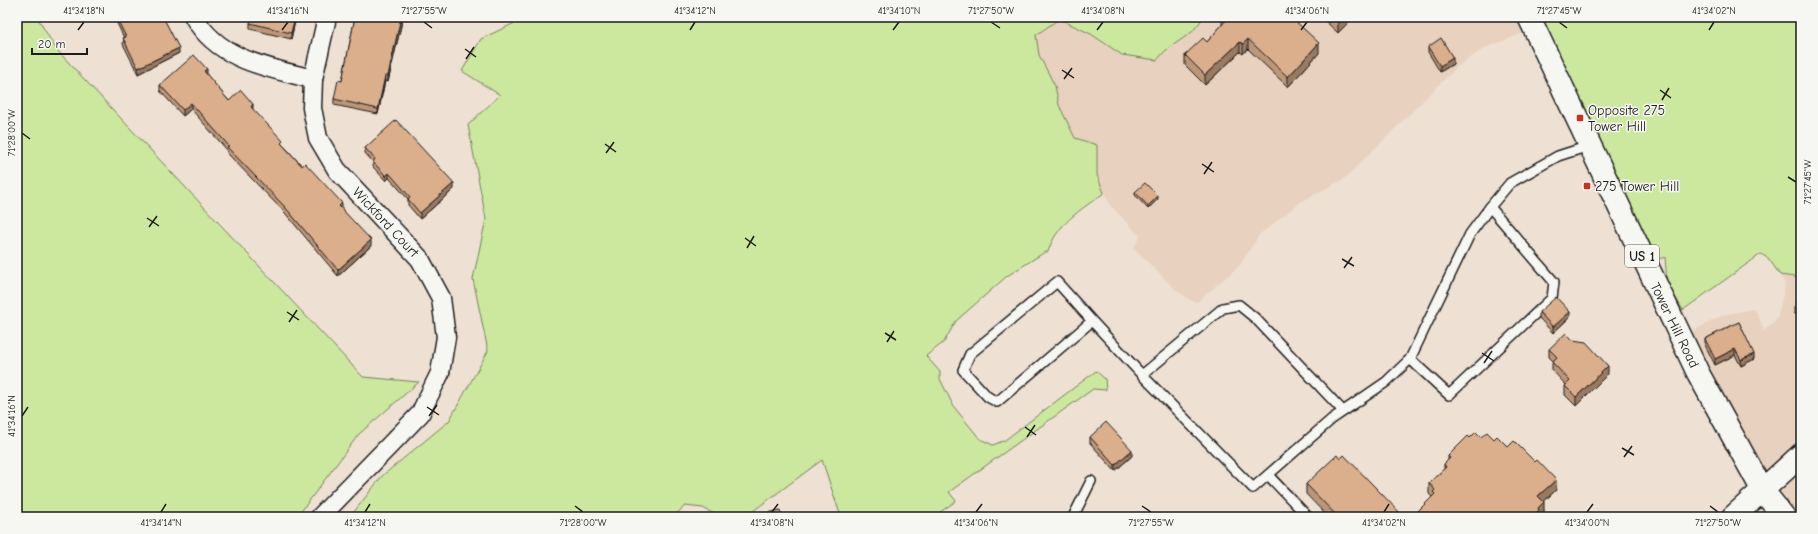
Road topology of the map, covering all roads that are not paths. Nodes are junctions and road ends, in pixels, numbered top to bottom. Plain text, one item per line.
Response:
1 (194, 17) edge
2 (327, 17) edge
3 (1529, 17) edge
4 (313, 79) junction
5 (1589, 146) junction
6 (1490, 207) junction
7 (1092, 321) junction
8 (1410, 359) junction
9 (1142, 375) junction
10 (1343, 411) junction
11 (1801, 455) edge
12 (1268, 474) junction
13 (1091, 481) dead end
14 (1763, 491) junction
15 (320, 517) edge
16 (1073, 517) edge
17 (1308, 517) edge
18 (1734, 517) edge
19 (1784, 517) edge

1 - 4 street
2 - 4 street, Wickford Court
3 - 5 main road, Tower Hill Road / US 1
4 - 15 street, Wickford Court
5 - 6 lane
5 - 14 main road, Tower Hill Road / US 1
6 - 8 lane
6 - 8 lane
7 - 7 lane
7 - 9 lane
8 - 10 lane
9 - 10 lane
9 - 12 lane
10 - 12 lane
11 - 14 main road
12 - 17 lane
13 - 16 lane
14 - 18 main road
14 - 19 main road, Tower Hill Road / US 1

